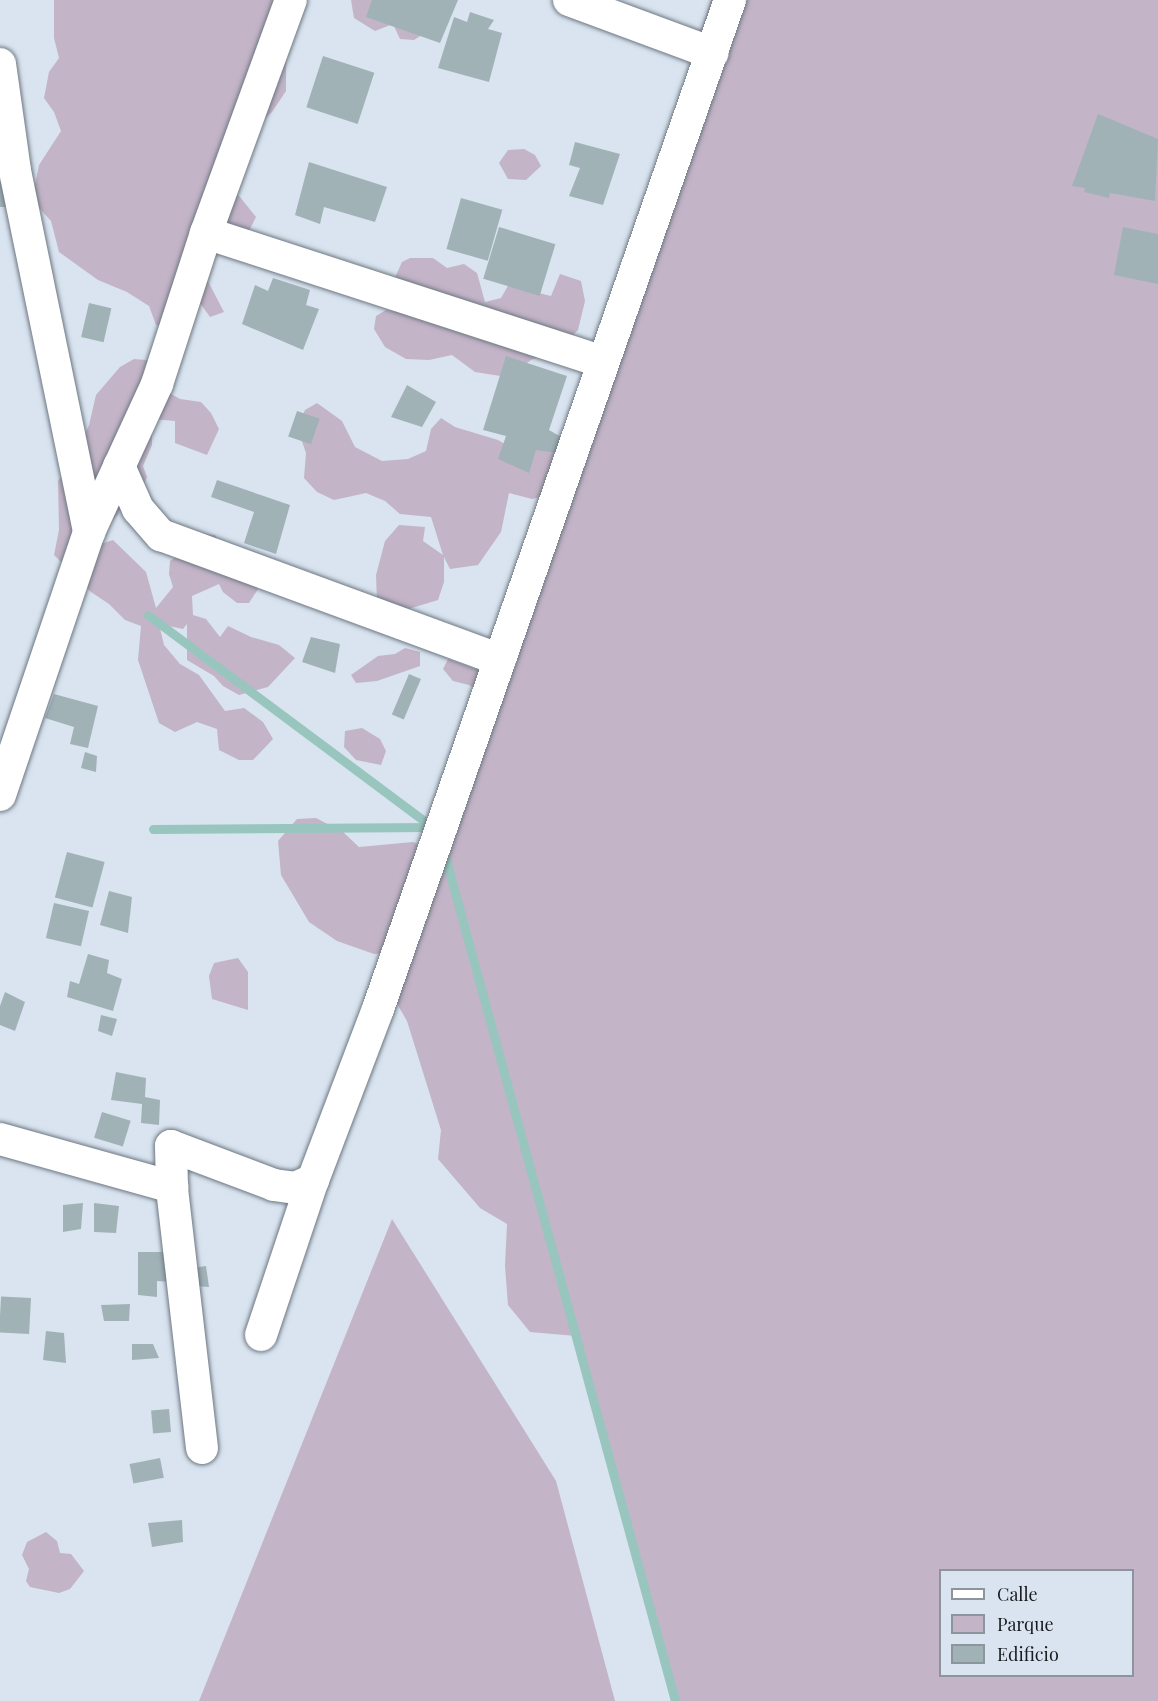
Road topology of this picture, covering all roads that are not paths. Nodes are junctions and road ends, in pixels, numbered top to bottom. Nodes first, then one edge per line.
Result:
1 (291, 0) edge
2 (569, 0) edge
3 (730, 0) edge
4 (712, 52) junction
5 (0, 64) edge
6 (206, 233) junction
7 (603, 362) junction
8 (119, 466) junction
9 (89, 532) junction
10 (500, 660) junction
11 (0, 795) edge
12 (0, 1139) edge
13 (313, 1180) junction
14 (172, 1187) junction
15 (261, 1335) dead end
16 (202, 1448) dead end

1 - 6 street
2 - 4 street
3 - 4 street
4 - 7 street
5 - 9 street
6 - 7 street
6 - 8 street
7 - 10 street
8 - 9 street
8 - 10 street
9 - 11 street
10 - 13 street
12 - 14 street
13 - 14 street
13 - 15 street
14 - 16 street

